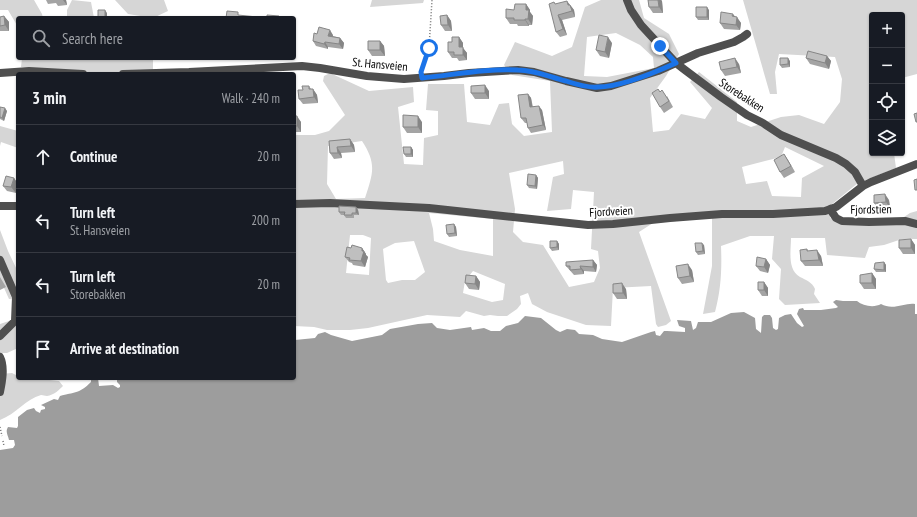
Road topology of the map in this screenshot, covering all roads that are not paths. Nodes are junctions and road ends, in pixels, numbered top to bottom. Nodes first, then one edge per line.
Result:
1 (627, 0) edge
2 (746, 34) dead end
3 (676, 63) junction
4 (47, 72) edge
5 (189, 72) edge
6 (0, 73) edge
7 (917, 164) edge
8 (863, 186) junction
9 (296, 204) edge
10 (0, 206) edge
11 (16, 206) edge
12 (830, 209) junction
13 (917, 224) edge
14 (0, 260) edge
15 (0, 336) edge
16 (0, 357) edge
17 (0, 392) edge

1 - 3 street, Storebakken
2 - 3 street, St. Hansveien
3 - 5 street, St. Hansveien
3 - 8 street, Storebakken
4 - 6 street
7 - 8 street, Fjordveien
8 - 12 street, Fjordveien
9 - 12 street, Fjordveien
10 - 11 street
12 - 13 street, Fjordstien
14 - 15 street
16 - 17 street

